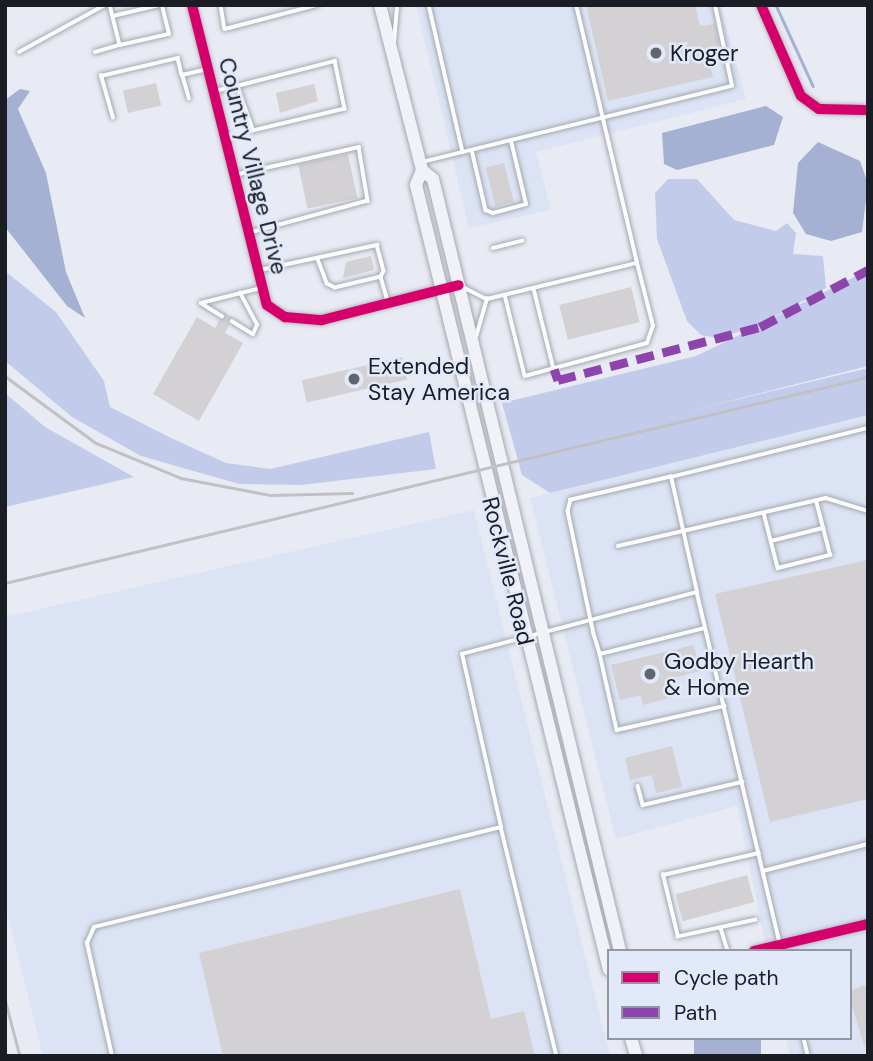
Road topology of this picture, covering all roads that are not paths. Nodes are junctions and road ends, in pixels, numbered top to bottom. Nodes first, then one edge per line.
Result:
1 (107, 5) edge
2 (161, 5) edge
3 (193, 5) edge
4 (221, 5) edge
5 (317, 5) edge
6 (380, 5) edge
7 (397, 5) edge
8 (429, 5) edge
9 (576, 5) edge
10 (715, 5) edge
11 (761, 5) edge
12 (113, 16) junction
13 (120, 46) junction
14 (94, 51) dead end
15 (19, 52) dead end
16 (394, 58) junction
17 (207, 69) junction
18 (183, 75) junction
19 (237, 86) junction
20 (212, 92) junction
21 (189, 99) dead end
22 (866, 113) edge
23 (113, 118) dead end
24 (604, 118) junction
25 (510, 141) junction
26 (471, 150) junction
27 (463, 152) junction
28 (421, 166) junction
29 (232, 175) junction
30 (246, 235) junction
31 (522, 241) dead end
32 (493, 248) dead end
33 (318, 260) junction
34 (637, 263) junction
35 (255, 271) junction
36 (382, 277) junction
37 (459, 285) junction
38 (261, 288) junction
39 (534, 289) junction
40 (440, 290) junction
41 (240, 293) junction
42 (505, 295) junction
43 (488, 299) junction
44 (389, 303) junction
45 (222, 316) dead end
46 (232, 321) dead end
47 (474, 349) junction
48 (554, 369) junction
49 (868, 428) edge
50 (671, 477) junction
51 (816, 500) junction
52 (868, 511) edge
53 (764, 513) junction
54 (823, 528) junction
55 (683, 531) junction
56 (771, 541) junction
57 (618, 546) dead end
58 (696, 592) junction
59 (595, 618) junction
60 (705, 628) junction
61 (542, 631) junction
62 (524, 637) junction
63 (600, 654) junction
64 (724, 706) junction
65 (742, 782) junction
66 (638, 786) dead end
67 (501, 827) junction
68 (868, 845) edge
69 (759, 853) junction
70 (763, 871) junction
71 (756, 920) dead end
72 (868, 924) edge
73 (722, 928) junction
74 (781, 948) edge
75 (620, 949) edge
76 (727, 949) edge
77 (607, 962) edge
78 (111, 1056) edge
79 (557, 1056) edge

1 - 12 lane
1 - 15 lane
2 - 12 lane
2 - 13 lane
3 - 17 street, Country Village Drive
4 - 5 lane
6 - 16 main road, Rockville Road
7 - 16 lane
8 - 27 lane
9 - 24 lane
10 - 24 lane
11 - 22 street
12 - 13 lane
13 - 14 lane
16 - 28 main road, Rockville Road
17 - 18 lane
17 - 20 street, Country Village Drive
18 - 21 lane
18 - 23 lane
19 - 19 lane
19 - 20 lane
20 - 29 street, Country Village Drive
24 - 25 lane
24 - 34 lane
25 - 26 lane
25 - 26 lane
26 - 27 lane
27 - 28 lane
28 - 37 main road, Rockville Road
28 - 40 main road, Rockville Road
29 - 30 street, Country Village Drive
29 - 30 lane
30 - 35 street, Country Village Drive
31 - 32 lane
33 - 35 lane
33 - 36 lane
33 - 36 lane
34 - 39 lane
34 - 48 lane
35 - 38 street, Country Village Drive
36 - 44 lane
37 - 40 street, Country Village Drive
37 - 43 lane
37 - 47 main road, Rockville Road
38 - 41 lane
38 - 44 street, Country Village Drive
39 - 42 lane
39 - 48 lane
40 - 44 street, Country Village Drive
40 - 62 main road, Rockville Road
41 - 45 lane
41 - 46 lane
42 - 43 lane
42 - 48 lane
43 - 47 lane
47 - 61 main road, Rockville Road
49 - 50 lane
50 - 55 lane
50 - 59 lane
51 - 52 lane
51 - 53 lane
51 - 54 lane
53 - 55 lane
53 - 56 lane
54 - 56 lane
54 - 56 lane
55 - 57 lane
55 - 58 lane
58 - 59 lane
58 - 60 lane
59 - 61 lane
59 - 63 lane
60 - 63 lane
60 - 64 lane
61 - 62 lane
61 - 75 main road, Rockville Road
62 - 67 lane
62 - 77 main road, Rockville Road
63 - 64 lane
64 - 65 lane
65 - 66 lane
65 - 69 lane
67 - 78 lane
67 - 79 lane
68 - 70 lane
69 - 70 lane
69 - 73 lane
70 - 74 lane
71 - 73 lane
72 - 74 street
73 - 76 lane

